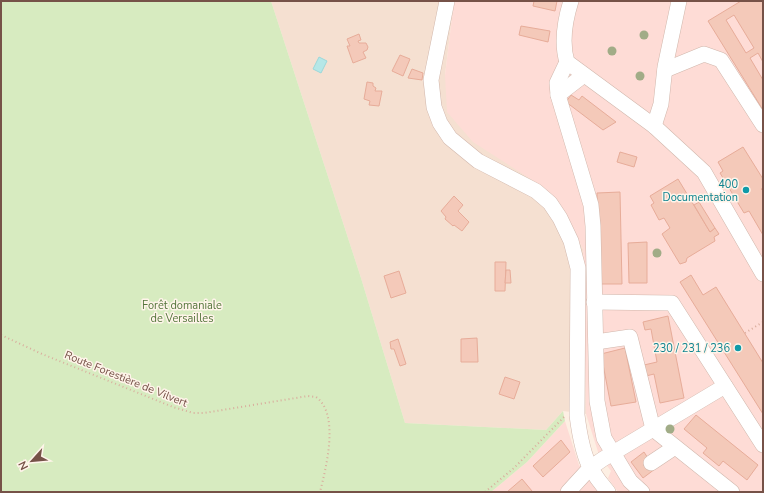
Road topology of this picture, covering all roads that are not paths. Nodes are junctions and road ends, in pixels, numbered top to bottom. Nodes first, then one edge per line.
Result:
1 (447, 1) edge
2 (570, 1) edge
3 (679, 1) edge
4 (567, 62) junction
5 (665, 70) junction
6 (584, 75) junction
7 (558, 95) junction
8 (763, 125) edge
9 (654, 126) junction
10 (763, 274) edge
11 (594, 302) junction
12 (596, 342) junction
13 (725, 386) junction
14 (653, 429) junction
15 (763, 445) edge
16 (675, 448) junction
17 (613, 454) junction
18 (651, 463) dead end
19 (590, 468) junction
20 (568, 492) edge
21 (608, 492) edge
22 (642, 492) edge
23 (732, 492) edge

1 - 19 street
2 - 4 street
3 - 5 street
4 - 6 street
4 - 7 street
5 - 8 street
5 - 9 street
6 - 7 street
6 - 9 street
7 - 11 street
9 - 10 street
11 - 12 street
11 - 13 street
12 - 14 street
12 - 17 street
13 - 14 street
13 - 15 street
14 - 16 street
14 - 17 street
16 - 18 street
16 - 23 street
17 - 19 street
17 - 22 street
19 - 20 street
19 - 21 street

